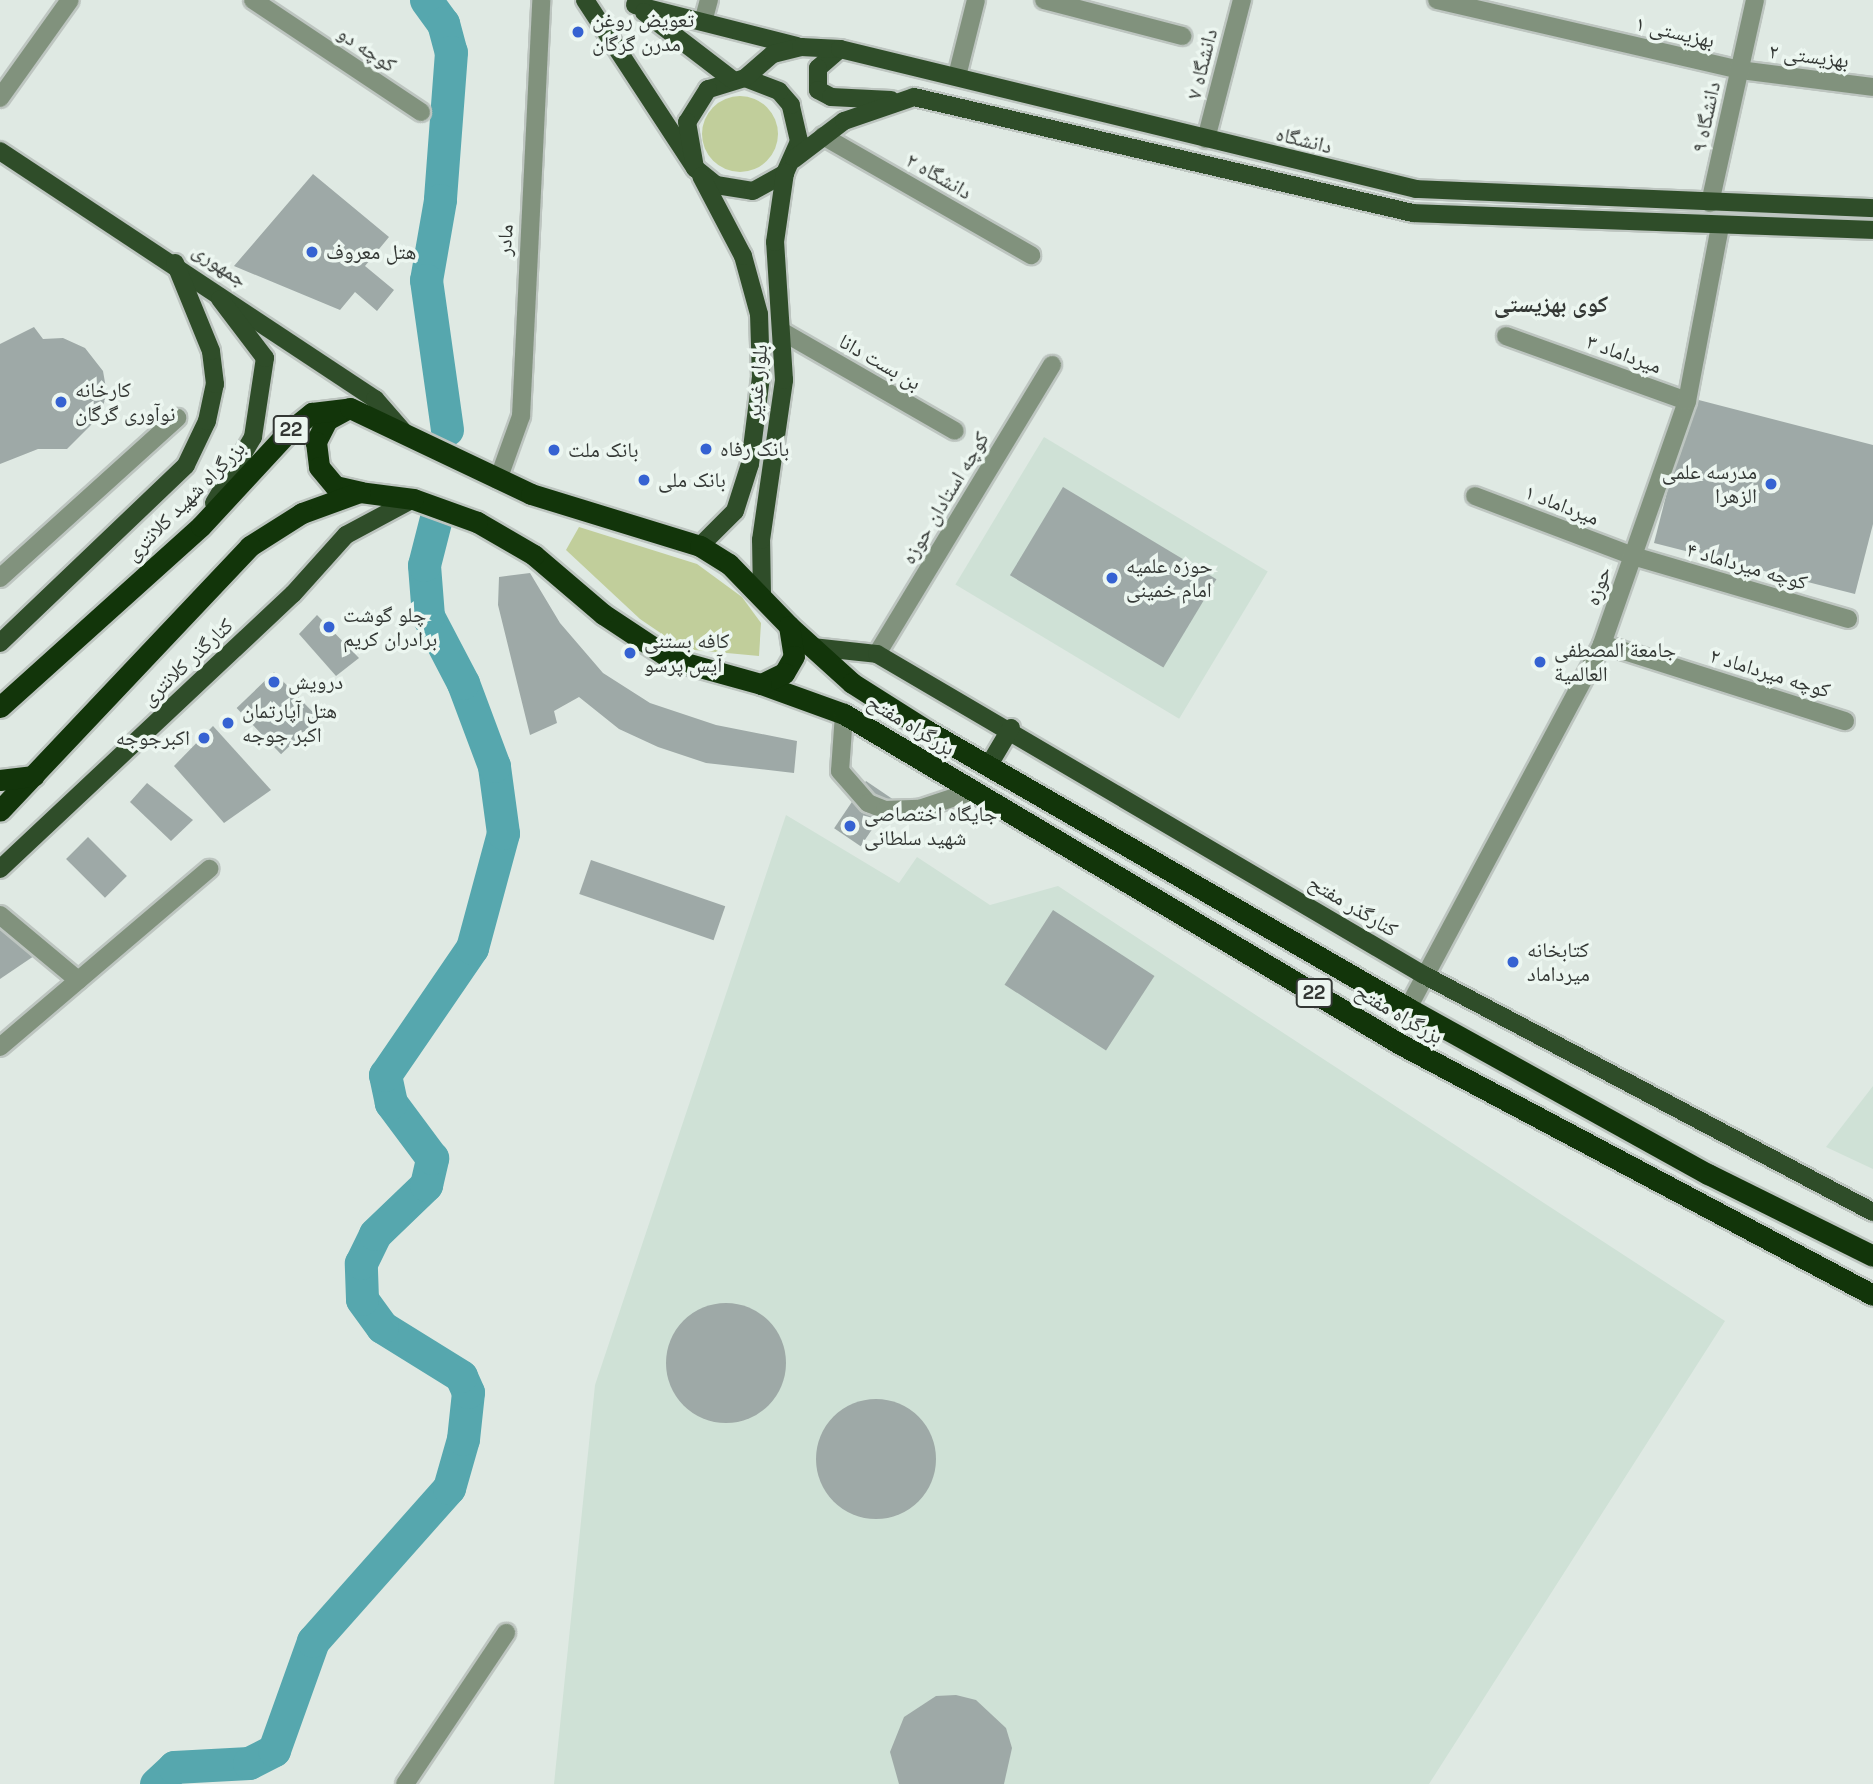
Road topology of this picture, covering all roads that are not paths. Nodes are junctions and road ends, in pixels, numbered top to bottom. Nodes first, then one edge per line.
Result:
1 (70, 0) edge
2 (253, 0) edge
3 (541, 0) edge
4 (586, 0) edge
5 (709, 0) edge
6 (976, 0) edge
7 (1044, 0) edge
8 (1242, 0) edge
9 (1437, 0) edge
10 (1755, 0) edge
11 (632, 3) edge
12 (703, 23) junction
13 (1182, 36) dead end
14 (801, 47) junction
15 (841, 49) junction
16 (1740, 70) junction
17 (957, 76) junction
18 (739, 79) junction
19 (1873, 87) edge
20 (0, 98) edge
21 (891, 100) junction
22 (421, 112) dead end
23 (823, 136) junction
24 (1206, 139) junction
25 (0, 151) edge
26 (790, 166) junction
27 (698, 172) junction
28 (1710, 203) junction
29 (1873, 208) edge
30 (1720, 227) junction
31 (1873, 230) edge
32 (1031, 255) dead end
33 (175, 263) junction
34 (209, 285) junction
35 (783, 332) junction
36 (1506, 336) dead end
37 (1052, 365) dead end
38 (1687, 401) junction
39 (350, 408) junction
40 (177, 418) dead end
41 (955, 430) dead end
42 (403, 431) junction
43 (498, 480) junction
44 (360, 492) junction
45 (1475, 496) dead end
46 (413, 499) junction
47 (201, 526) junction
48 (700, 546) junction
49 (1633, 556) junction
50 (0, 578) edge
51 (762, 594) junction
52 (1848, 619) dead end
53 (789, 626) junction
54 (0, 643) edge
55 (1602, 644) junction
56 (812, 647) junction
57 (877, 654) junction
58 (761, 684) junction
59 (0, 707) edge
60 (844, 714) junction
61 (1845, 720) dead end
62 (1011, 728) junction
63 (989, 765) junction
64 (40, 773) junction
65 (0, 780) edge
66 (973, 790) junction
67 (0, 810) edge
68 (0, 869) edge
69 (209, 869) dead end
70 (0, 915) edge
71 (1424, 975) junction
72 (78, 980) junction
73 (1408, 1007) junction
74 (0, 1047) edge
75 (1873, 1212) edge
76 (1873, 1256) edge
77 (1873, 1295) edge
78 (506, 1633) dead end
79 (405, 1784) edge

1 - 20 street
2 - 22 street, کوچه دو
3 - 43 street, مادر
4 - 27 main road, بلوار غدیر
5 - 12 street
6 - 17 street
7 - 13 street
8 - 24 street, ۷ دانشگاه
9 - 16 street, ۱ بهزیستی
10 - 16 street, ۹ دانشگاه
11 - 12 main road
11 - 18 main road
12 - 14 main road
14 - 15 main road, دانشگاه
14 - 18 main road, دانشگاه
15 - 17 main road, دانشگاه
15 - 21 main road
16 - 19 street, ۲ بهزیستی
16 - 28 street, ۹ دانشگاه
17 - 24 main road, دانشگاه
18 - 26 main road
18 - 27 main road
21 - 23 main road
21 - 30 main road
23 - 26 main road
23 - 32 street, دانشگاه ۲
24 - 28 main road, دانشگاه
25 - 33 main road, جمهوری
26 - 27 main road
26 - 35 main road, بلوار غدیر
27 - 48 main road, بلوار غدیر
28 - 29 main road, دانشگاه
30 - 31 main road
30 - 38 street, حوزه
33 - 34 main road, جمهوری
33 - 54 main road
34 - 42 main road, جمهوری
34 - 47 main road
35 - 41 street, بن بست دانا
35 - 51 main road, بلوار غدیر
36 - 38 street, ۳ میرداماد
37 - 57 street, کوچه استادان حوزه
38 - 49 street, حوزه
39 - 42 highway, 22
39 - 44 highway
39 - 47 highway, بزرگراه شهید کلانتری / 22
40 - 50 street
42 - 43 highway, 22
43 - 48 highway, 22
44 - 46 highway, 22
44 - 64 highway, 22
45 - 49 street, ۱ میرداماد
46 - 58 highway, 22
46 - 68 main road, کنارگذر کلانتری
47 - 59 highway, بزرگراه شهید کلانتری / 22
48 - 51 highway, 22
49 - 52 street, کوچه میرداماد ۴
49 - 55 street, حوزه
51 - 53 highway, 22
53 - 56 highway, بزرگراه مفتح / 22
53 - 58 highway
55 - 61 street, کوچه میرداماد ۲
55 - 71 street, حوزه
56 - 57 main road, کنارگذر مفتح
56 - 63 highway, بزرگراه مفتح / 22
57 - 62 main road, کنارگذر مفتح
58 - 60 highway, بزرگراه مفتح / 22
60 - 66 highway, بزرگراه مفتح / 22
60 - 66 street
62 - 63 main road
62 - 71 main road, کنارگذر مفتح
63 - 73 highway, بزرگراه مفتح / 22
64 - 65 highway
64 - 67 highway, 22
66 - 77 highway, بزرگراه مفتح / 22
69 - 72 street
70 - 72 street
71 - 73 street, حوزه
71 - 75 main road, کنارگذر مفتح
72 - 74 street
73 - 76 highway, بزرگراه مفتح / 22
78 - 79 street

